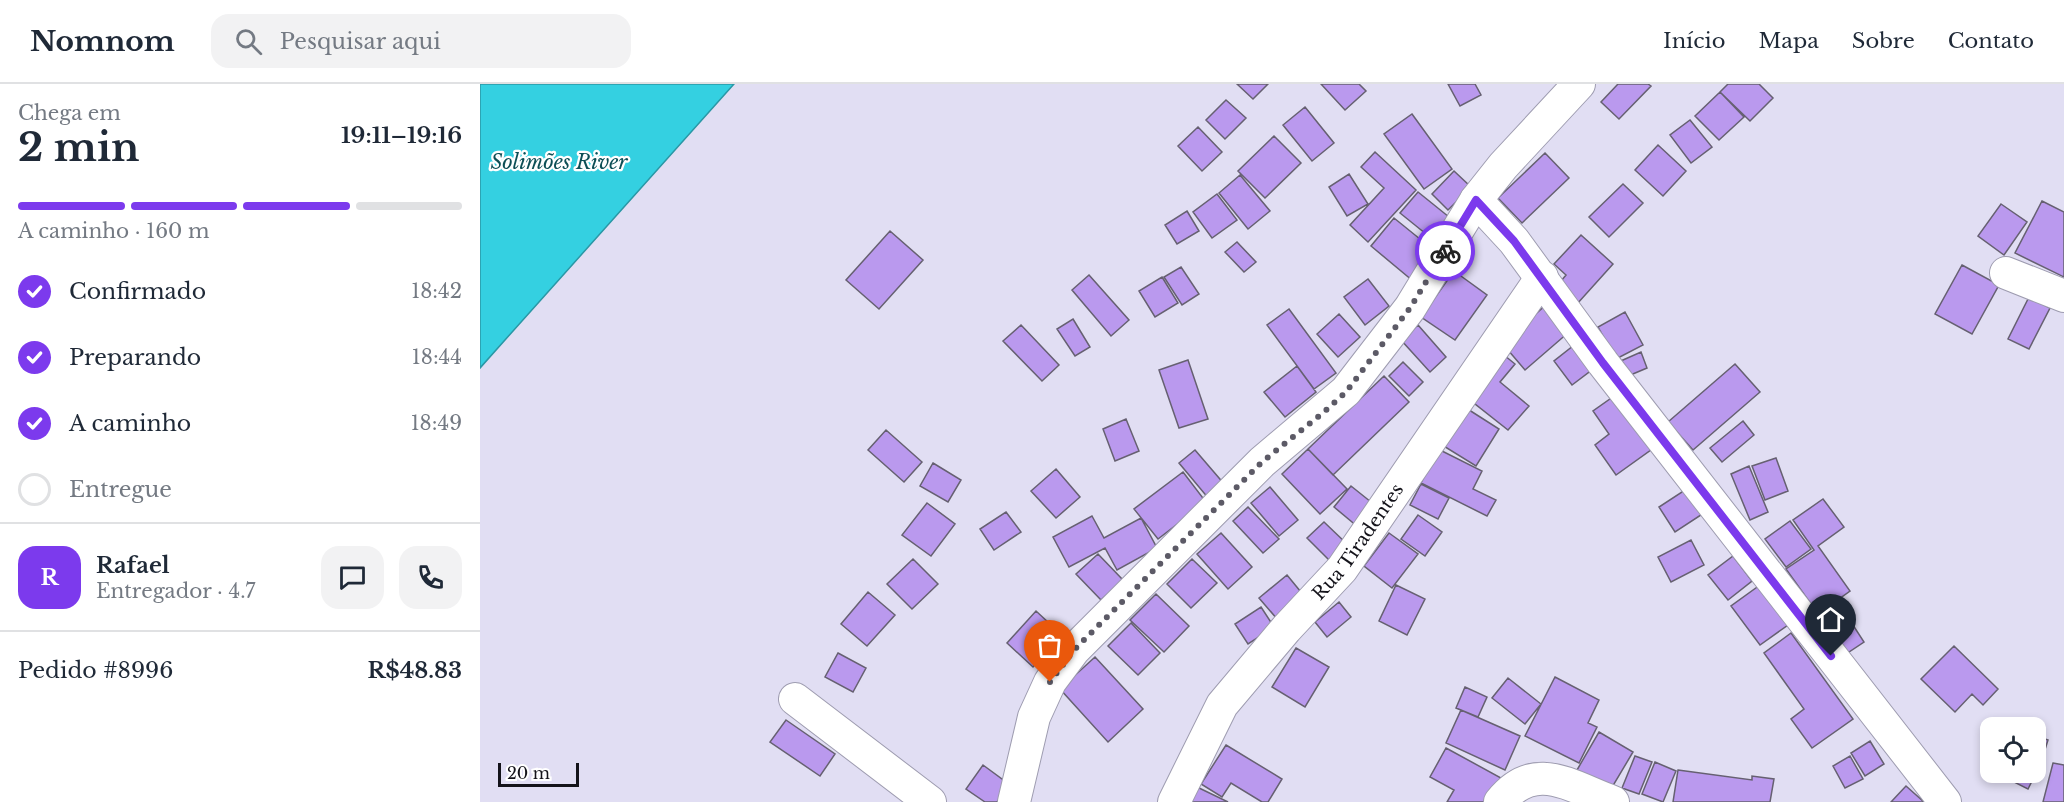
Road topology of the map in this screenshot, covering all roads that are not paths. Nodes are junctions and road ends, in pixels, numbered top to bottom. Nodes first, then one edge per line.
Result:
1 (1579, 84) edge
2 (1476, 200) junction
3 (2007, 273) dead end
4 (1542, 277) junction
5 (2064, 296) edge
6 (795, 699) dead end
7 (1602, 798) edge
8 (930, 802) edge
9 (1014, 802) edge
10 (1174, 802) edge
11 (1500, 802) edge
12 (1945, 802) edge

1 - 2 street
2 - 4 street
2 - 9 street
3 - 5 street
4 - 10 street, Rua Tiradentes
4 - 12 street
6 - 8 street
7 - 11 street

